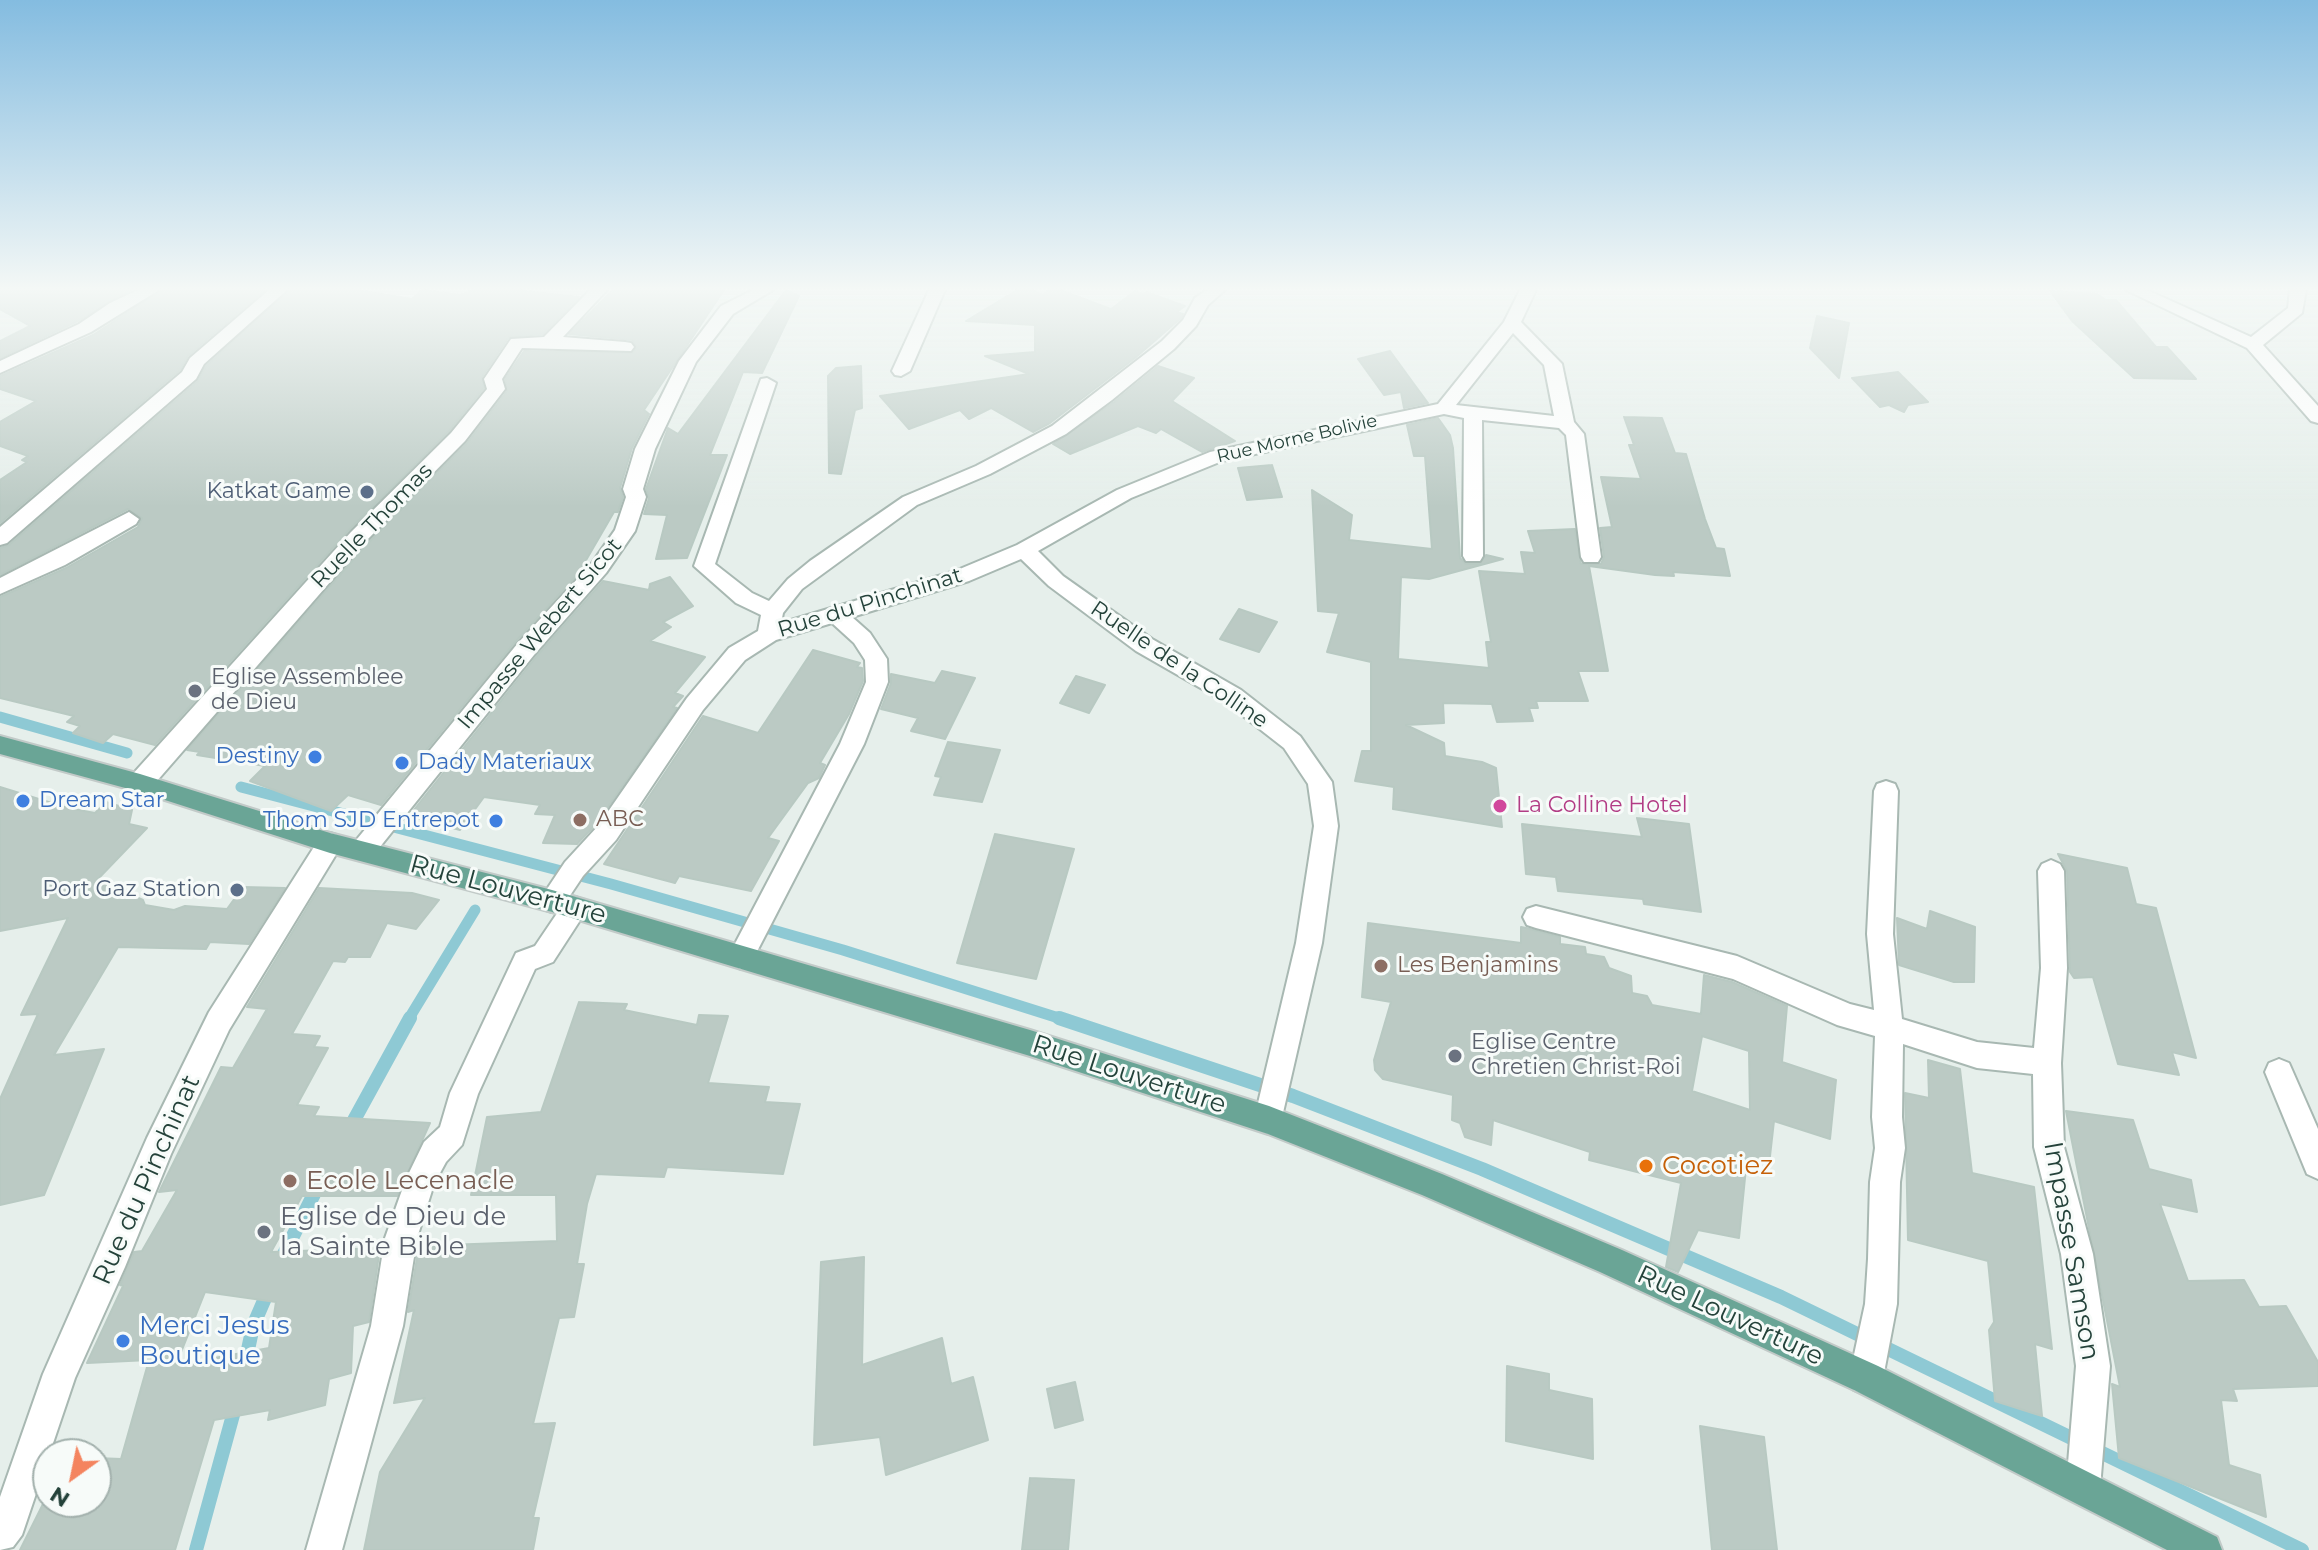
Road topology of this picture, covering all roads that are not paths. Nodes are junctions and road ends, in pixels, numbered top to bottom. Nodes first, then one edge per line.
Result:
1 (196, 362) edge
2 (504, 362) edge
3 (687, 362) edge
4 (905, 362) edge
5 (1147, 362) edge
6 (1481, 362) edge
7 (1551, 362) edge
8 (2269, 362) edge
9 (901, 371) dead end
10 (767, 383) dead end
11 (1444, 408) junction
12 (1473, 414) junction
13 (2318, 417) edge
14 (1565, 423) junction
15 (129, 519) dead end
16 (0, 538) edge
17 (1024, 550) junction
18 (1473, 556) dead end
19 (1591, 557) dead end
20 (0, 587) edge
21 (773, 611) junction
22 (836, 615) junction
23 (768, 635) junction
24 (0, 745) edge
25 (140, 783) junction
26 (1886, 791) dead end
27 (376, 834) junction
28 (330, 843) junction
29 (2051, 871) dead end
30 (567, 889) junction
31 (1536, 917) dead end
32 (752, 936) junction
33 (1889, 1027) junction
34 (2047, 1063) junction
35 (2279, 1072) dead end
36 (1273, 1099) junction
37 (2318, 1164) edge
38 (1869, 1355) junction
39 (2085, 1462) junction
40 (0, 1534) edge
41 (324, 1550) edge
42 (2204, 1550) edge

1 - 16 street
2 - 25 street, Ruelle Thomas
3 - 27 street, Impasse Webert Sicot
4 - 9 street
5 - 21 street
6 - 11 street
7 - 14 street
8 - 13 street
10 - 21 street
11 - 12 street
11 - 17 street, Rue Morne Bolivie
12 - 14 street
12 - 18 street
14 - 19 street
15 - 20 street
17 - 22 street, Rue du Pinchinat
17 - 36 street, Ruelle de la Colline
21 - 23 street
22 - 23 street, Rue du Pinchinat
22 - 32 street
23 - 30 street, Rue du Pinchinat
24 - 25 main road, Rue Louverture
25 - 28 main road, Rue Louverture
26 - 33 street
27 - 28 main road, Rue Louverture
27 - 30 main road, Rue Louverture
28 - 40 street, Rue du Pinchinat
29 - 34 street, Impasse Samson
30 - 32 main road, Rue Louverture
30 - 41 street, Rue du Pinchinat
31 - 33 street
32 - 36 main road, Rue Louverture
33 - 34 street
33 - 38 street
34 - 39 street, Impasse Samson
35 - 37 street
36 - 38 main road, Rue Louverture
38 - 39 main road, Rue Louverture
39 - 42 main road, Rue Louverture

